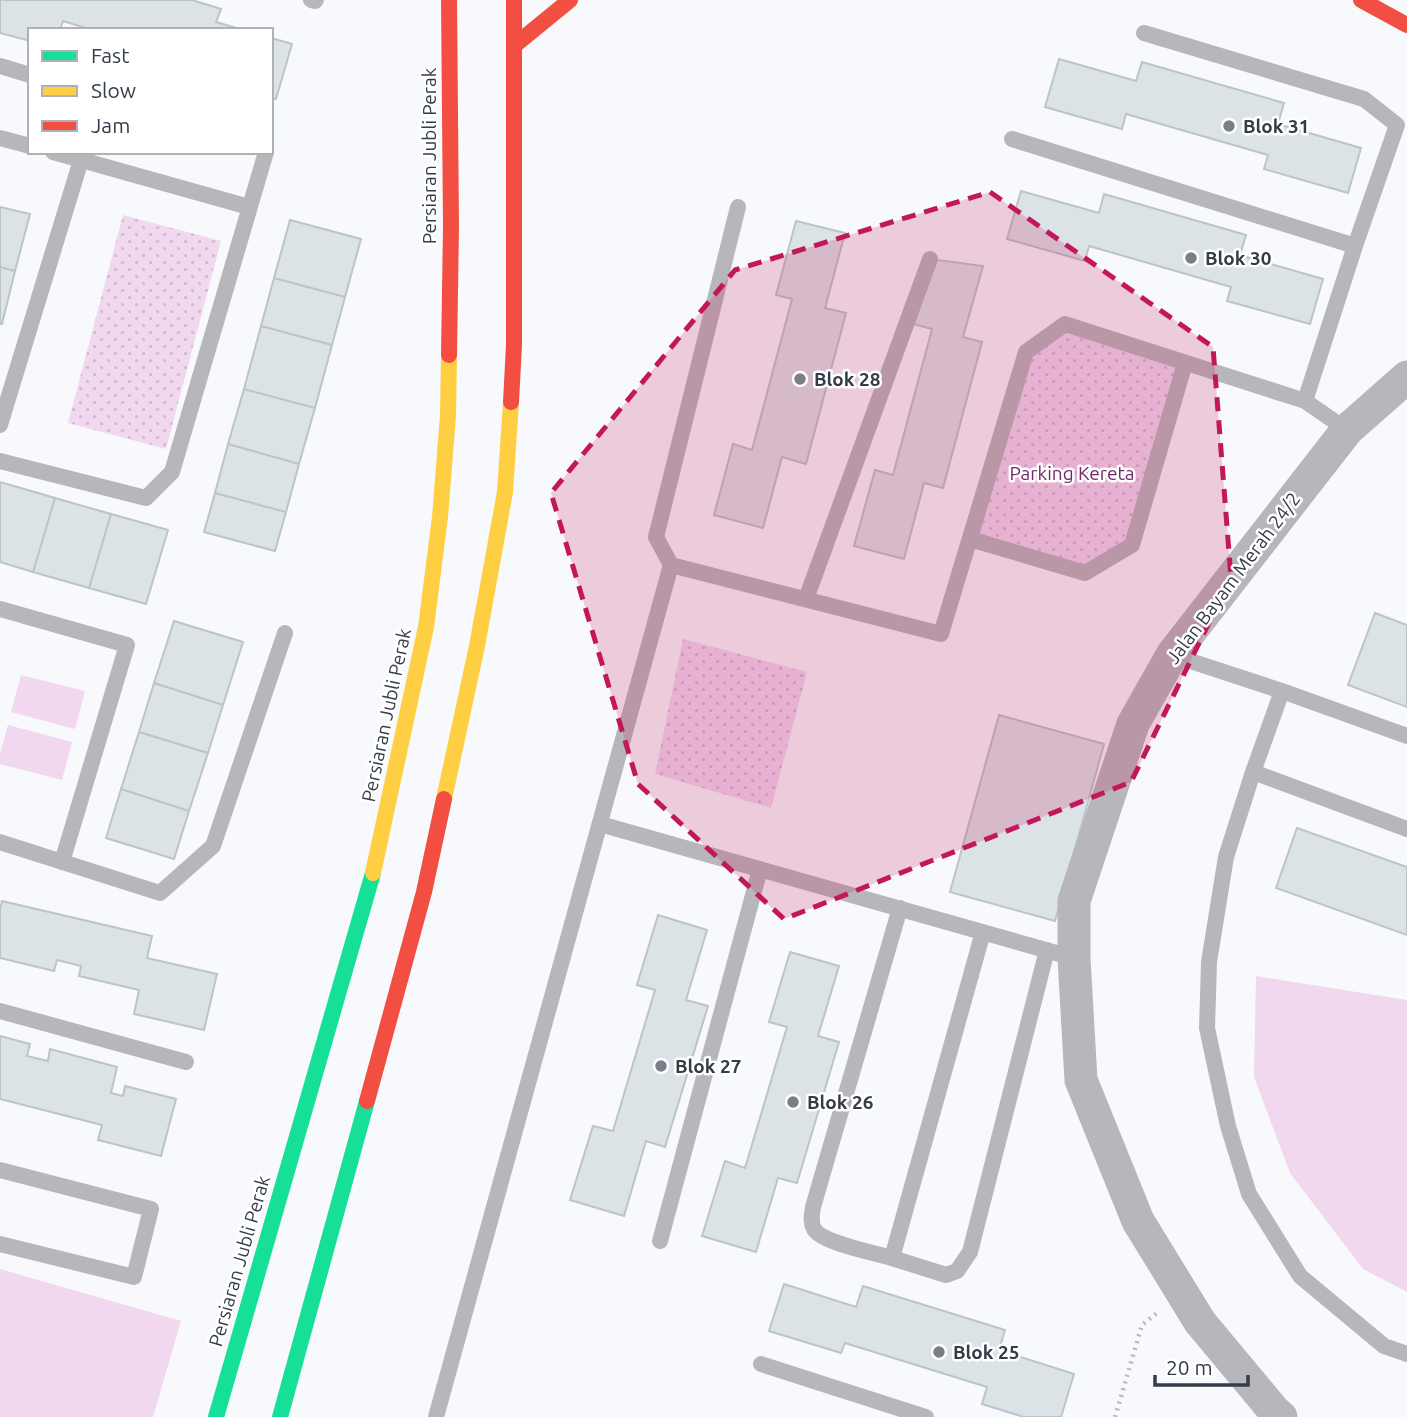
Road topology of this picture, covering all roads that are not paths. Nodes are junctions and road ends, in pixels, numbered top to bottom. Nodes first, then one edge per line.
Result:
1 (450, 0) edge
2 (514, 0) edge
3 (570, 0) edge
4 (1361, 0) edge
5 (1407, 24) edge
6 (1144, 33) dead end
7 (515, 45) junction
8 (0, 66) edge
9 (28, 74) edge
10 (0, 138) edge
11 (1012, 139) dead end
12 (28, 145) edge
13 (59, 154) edge
14 (265, 154) edge
15 (81, 160) junction
16 (249, 207) junction
17 (738, 207) dead end
18 (1356, 246) junction
19 (930, 259) dead end
20 (1185, 363) junction
21 (1407, 377) edge
22 (1305, 401) junction
23 (0, 425) edge
24 (1347, 430) junction
25 (0, 461) edge
26 (970, 539) junction
27 (671, 565) junction
28 (806, 599) junction
29 (0, 609) edge
30 (285, 633) dead end
31 (1172, 655) junction
32 (1282, 691) junction
33 (1407, 736) edge
34 (1253, 772) junction
35 (600, 824) junction
36 (1407, 829) edge
37 (0, 842) edge
38 (62, 862) junction
39 (760, 869) junction
40 (900, 908) junction
41 (983, 932) junction
42 (1060, 954) junction
43 (0, 1011) edge
44 (186, 1062) dead end
45 (0, 1170) edge
46 (660, 1241) dead end
47 (0, 1244) edge
48 (892, 1258) junction
49 (1407, 1354) edge
50 (761, 1364) dead end
51 (216, 1417) edge
52 (280, 1417) edge
53 (436, 1417) edge
54 (926, 1417) edge
55 (1281, 1417) edge

1 - 51 main road, Persiaran Jubli Perak
2 - 7 main road
3 - 7 main road
4 - 5 main road
6 - 18 lane
7 - 52 main road
8 - 9 lane
10 - 12 lane
11 - 18 lane
13 - 15 lane
14 - 16 lane
15 - 16 lane
15 - 23 lane
16 - 25 lane
17 - 27 lane
18 - 22 lane
19 - 28 lane
20 - 22 lane
20 - 26 lane
20 - 26 lane
21 - 24 street, Jalan Bayam Merah 24/2
22 - 24 lane
24 - 31 street, Jalan Bayam Merah 24/2
26 - 28 lane
27 - 28 lane
27 - 35 lane
29 - 38 lane
30 - 38 lane
31 - 32 lane
31 - 42 street, Jalan Bayam Merah 24/2
32 - 33 lane
32 - 34 lane
34 - 36 lane
34 - 49 lane
35 - 39 lane
35 - 53 lane
37 - 38 lane
39 - 40 lane
39 - 46 lane
40 - 41 lane
40 - 48 lane
41 - 42 lane
41 - 48 lane
42 - 48 lane
42 - 55 street, Jalan Bayam Merah 24/2
43 - 44 lane
45 - 47 lane
50 - 54 lane

